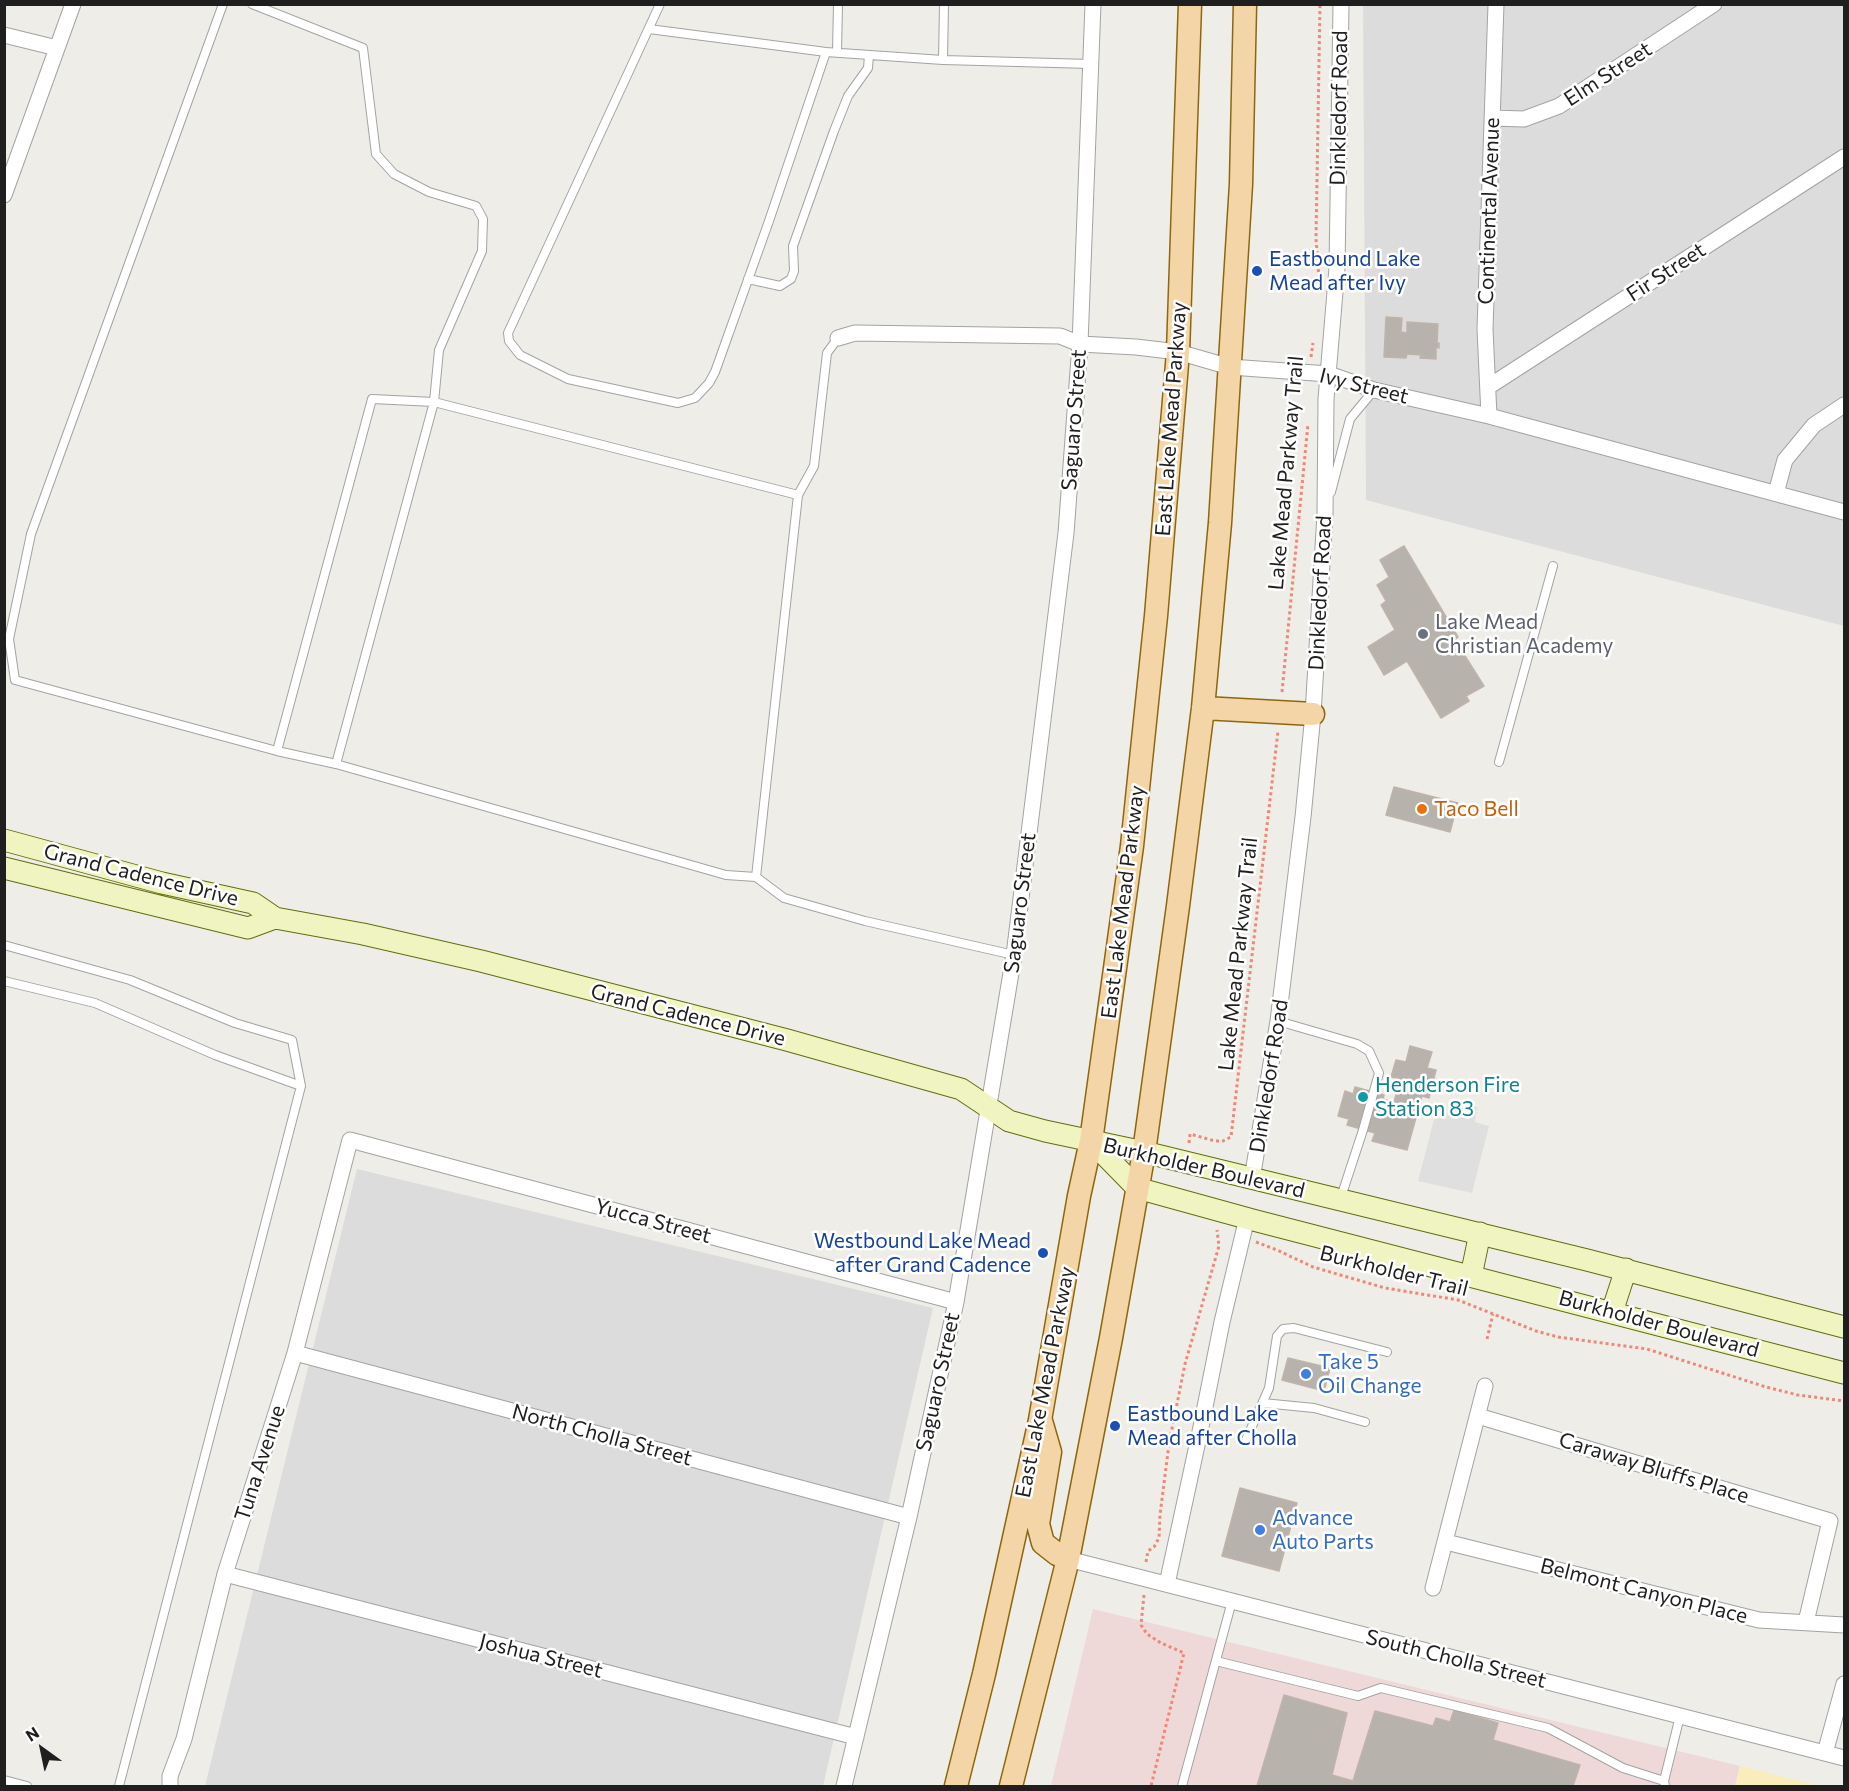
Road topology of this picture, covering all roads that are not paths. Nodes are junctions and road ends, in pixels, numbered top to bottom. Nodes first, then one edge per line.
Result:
1 (73, 4) edge
2 (223, 4) edge
3 (252, 4) edge
4 (660, 4) edge
5 (838, 4) edge
6 (944, 4) edge
7 (1093, 4) edge
8 (1190, 4) edge
9 (1341, 4) edge
10 (1496, 4) edge
11 (1714, 4) edge
12 (1245, 6) edge
13 (649, 29) junction
14 (4, 35) edge
15 (57, 48) junction
16 (826, 52) junction
17 (837, 52) junction
18 (869, 55) junction
19 (943, 60) junction
20 (1090, 64) junction
21 (1492, 118) junction
22 (1845, 157) edge
23 (4, 195) edge
24 (748, 279) junction
25 (838, 339) joint
26 (1080, 344) junction
27 (1178, 352) junction
28 (1230, 367) junction
29 (1329, 374) junction
30 (1488, 387) junction
31 (1374, 390) junction
32 (434, 402) junction
33 (1845, 405) edge
34 (1489, 416) junction
35 (1776, 493) junction
36 (798, 495) junction
37 (1845, 512) edge
38 (1325, 514) junction
39 (1553, 566) dead end
40 (1203, 708) junction
41 (1313, 714) junction
42 (277, 751) junction
43 (1500, 762) dead end
44 (336, 764) junction
45 (4, 840) edge
46 (4, 868) edge
47 (756, 877) junction
48 (274, 918) junction
49 (4, 945) edge
50 (1014, 955) junction
51 (4, 981) edge
52 (1278, 1021) junction
53 (301, 1086) junction
54 (989, 1108) junction
55 (350, 1140) joint
56 (1091, 1141) junction
57 (1143, 1152) junction
58 (1252, 1179) junction
59 (1137, 1188) junction
60 (1340, 1200) junction
61 (1244, 1228) junction
62 (1480, 1233) junction
63 (1626, 1269) junction
64 (1471, 1276) junction
65 (956, 1302) junction
66 (1612, 1312) junction
67 (1845, 1327) edge
68 (1387, 1352) dead end
69 (295, 1353) junction
70 (1845, 1373) edge
71 (1485, 1386) dead end
72 (1263, 1403) junction
73 (1478, 1416) junction
74 (1040, 1420) junction
75 (1365, 1422) dead end
76 (1245, 1442) dead end
77 (909, 1517) junction
78 (1446, 1542) junction
79 (1068, 1559) junction
80 (225, 1574) junction
81 (1167, 1584) junction
82 (1433, 1588) dead end
83 (1232, 1601) junction
84 (1806, 1622) junction
85 (1845, 1625) edge
86 (1216, 1661) junction
87 (1845, 1684) edge
88 (1680, 1716) junction
89 (856, 1737) junction
90 (1825, 1753) junction
91 (1845, 1758) edge
92 (4, 1780) edge
93 (1665, 1784) edge
94 (27, 1786) edge
95 (119, 1786) edge
96 (170, 1786) edge
97 (844, 1786) edge
98 (956, 1786) edge
99 (1011, 1786) edge
100 (1182, 1786) edge

1 - 15 street
2 - 42 lane
3 - 32 lane
4 - 13 lane
5 - 17 lane
6 - 19 lane
7 - 20 street, Saguaro Street
8 - 27 main road, East Lake Mead Parkway
9 - 29 street, Dinkledorf Road
10 - 21 street, Continental Avenue
11 - 21 street, Elm Street
12 - 28 main road
13 - 16 lane
13 - 24 lane
14 - 15 street
15 - 23 street
16 - 17 lane
16 - 24 lane
17 - 18 lane
18 - 19 lane
18 - 24 lane
19 - 20 lane
20 - 26 street, Saguaro Street
21 - 30 street, Continental Avenue
22 - 30 street, Fir Street
25 - 26 street, Ivy Street
25 - 36 lane
26 - 27 street, Ivy Street
26 - 50 street, Saguaro Street
27 - 28 street, Ivy Street
27 - 56 main road, East Lake Mead Parkway
28 - 29 street, Ivy Street
28 - 40 main road
29 - 31 street, Ivy Street
29 - 38 street, Dinkledorf Road
30 - 34 street, Continental Avenue
31 - 34 street, Ivy Street
31 - 38 lane
32 - 36 lane
32 - 42 lane
32 - 44 lane
33 - 35 street
34 - 35 street, Ivy Street
35 - 37 street, Ivy Street
36 - 47 lane
38 - 41 street, Dinkledorf Road
39 - 43 lane
40 - 41 main road
40 - 57 main road
41 - 52 street, Dinkledorf Road
42 - 44 lane
44 - 47 lane
45 - 48 main road, Grand Cadence Drive
46 - 48 main road, Grand Cadence Drive
47 - 50 lane
48 - 54 main road, Grand Cadence Drive
49 - 53 lane
50 - 54 street, Saguaro Street
51 - 53 lane
52 - 58 street, Dinkledorf Road
52 - 60 lane
53 - 95 lane
54 - 56 main road, Grand Cadence Drive
54 - 65 street, Saguaro Street
55 - 65 street, Yucca Street
55 - 69 street, Tuna Avenue
56 - 57 main road, Burkholder Boulevard
56 - 59 main road, Burkholder Boulevard
56 - 74 main road, East Lake Mead Parkway
57 - 58 main road, Burkholder Boulevard
57 - 59 main road
58 - 60 main road, Burkholder Boulevard
59 - 61 main road, Burkholder Boulevard
59 - 79 main road
60 - 62 main road, Burkholder Boulevard
61 - 64 main road, Burkholder Boulevard
61 - 81 street
62 - 63 main road, Burkholder Boulevard
62 - 64 main road
63 - 66 main road
63 - 67 main road, Burkholder Boulevard
64 - 66 main road, Burkholder Boulevard
65 - 77 street, Saguaro Street
66 - 70 main road, Burkholder Boulevard
68 - 72 lane
69 - 77 street, North Cholla Street
69 - 80 street, Tuna Avenue
71 - 73 street
72 - 75 lane
72 - 76 lane
73 - 78 street
73 - 84 street, Caraway Bluffs Place
74 - 79 main road
74 - 98 main road, East Lake Mead Parkway
77 - 89 street, Saguaro Street
78 - 82 street
78 - 84 street, Belmont Canyon Place
79 - 81 street, South Cholla Street
79 - 99 main road
80 - 89 street, Joshua Street
80 - 96 street, Tuna Avenue
81 - 83 street, South Cholla Street
83 - 86 lane
83 - 88 street, South Cholla Street
84 - 85 street, Belmont Canyon Place
86 - 93 lane
86 - 100 lane
87 - 90 street
88 - 90 street, South Cholla Street
88 - 93 lane
89 - 97 street, Saguaro Street
90 - 91 street, South Cholla Street
92 - 94 lane

